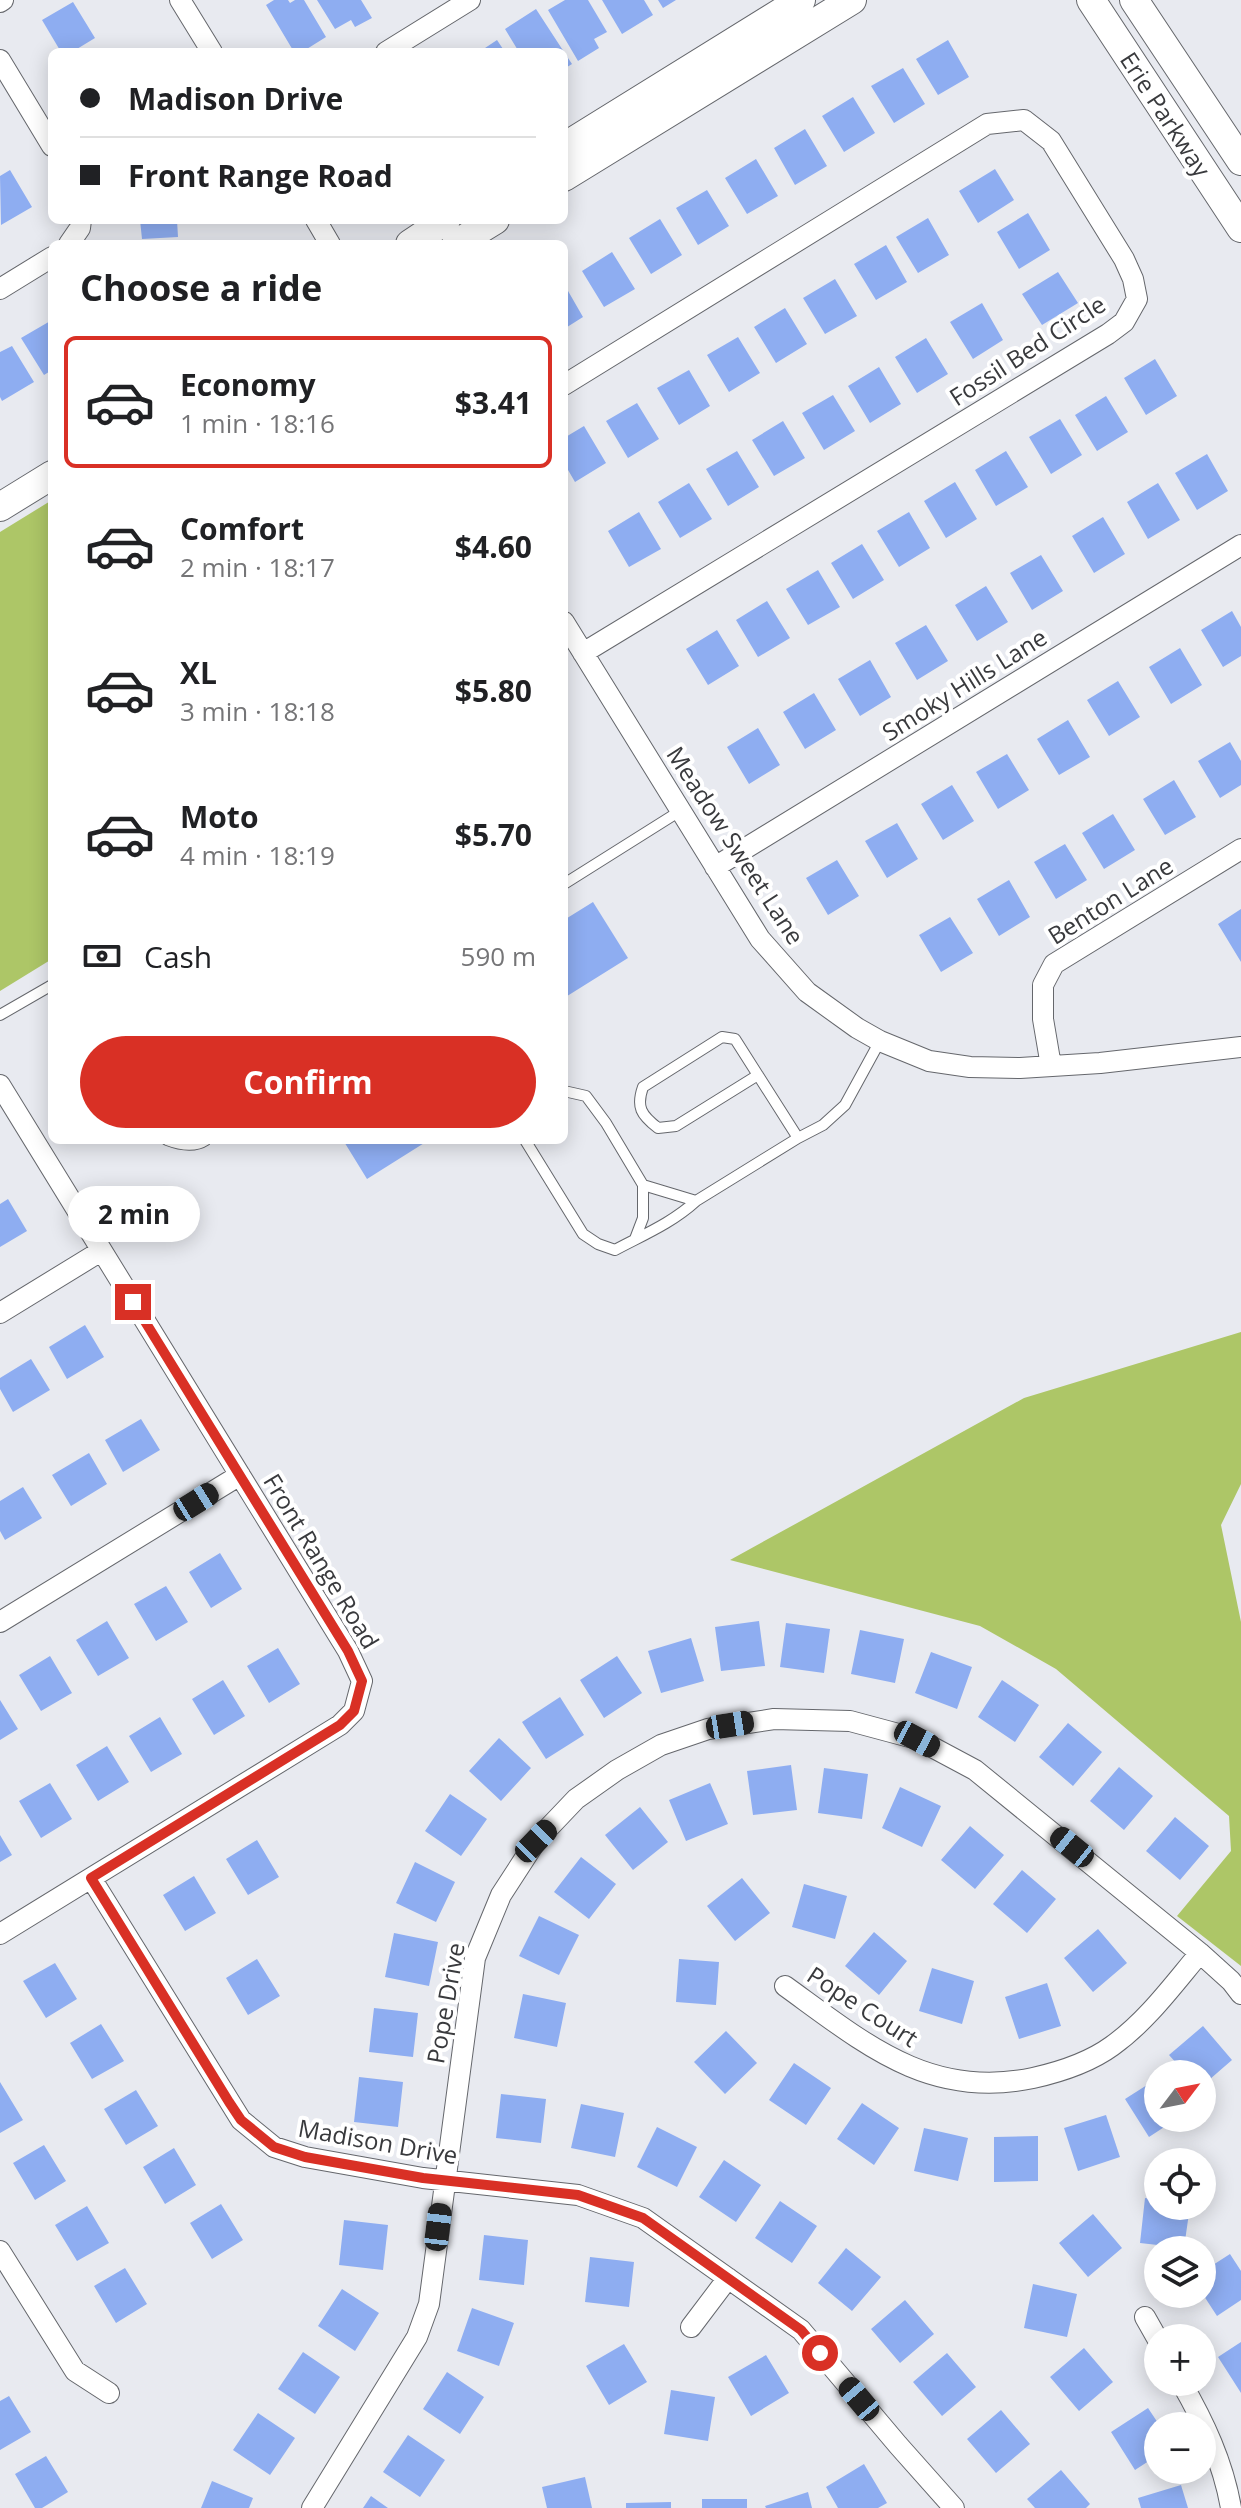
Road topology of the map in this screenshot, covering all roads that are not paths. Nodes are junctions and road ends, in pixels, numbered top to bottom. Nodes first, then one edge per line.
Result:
1 (180, 0) edge
2 (470, 0) edge
3 (801, 0) edge
4 (852, 0) edge
5 (1091, 0) edge
6 (1134, 0) edge
7 (210, 48) edge
8 (392, 48) edge
9 (0, 60) edge
10 (48, 139) edge
11 (568, 145) edge
12 (1241, 161) edge
13 (568, 175) edge
14 (440, 224) edge
15 (488, 224) edge
16 (1241, 228) edge
17 (416, 240) edge
18 (462, 240) edge
19 (48, 259) edge
20 (0, 289) edge
21 (568, 383) edge
22 (48, 477) edge
23 (0, 507) edge
24 (1241, 545) edge
25 (568, 629) edge
26 (583, 653) junction
27 (680, 811) junction
28 (1241, 849) edge
29 (715, 867) junction
30 (568, 881) edge
31 (48, 987) edge
32 (0, 1015) edge
33 (880, 1041) junction
34 (1241, 1047) edge
35 (1051, 1066) junction
36 (758, 1075) junction
37 (0, 1085) edge
38 (568, 1092) edge
39 (798, 1138) junction
40 (177, 1144) edge
41 (201, 1144) edge
42 (527, 1144) edge
43 (643, 1185) junction
44 (696, 1201) junction
45 (635, 1239) junction
46 (101, 1251) junction
47 (0, 1313) edge
48 (240, 1475) junction
49 (0, 1622) edge
50 (91, 1878) junction
51 (0, 1934) edge
52 (1200, 1953) junction
53 (785, 1986) dead end
54 (1241, 1994) edge
55 (443, 2180) junction
56 (0, 2251) edge
57 (728, 2278) junction
58 (1145, 2317) dead end
59 (1149, 2324) edge
60 (691, 2327) dead end
61 (109, 2393) dead end
62 (1189, 2396) edge
63 (948, 2506) edge
64 (312, 2508) edge
65 (1231, 2508) edge

1 - 7 street
2 - 8 street
3 - 11 street
4 - 13 street
5 - 16 street, Erie Parkway
6 - 12 street, Erie Parkway
9 - 10 street
14 - 17 street
15 - 18 street
19 - 20 street
21 - 26 street, Fossil Bed Circle
22 - 23 street
24 - 29 street, Smoky Hills Lane
25 - 26 street, Meadow Sweet Lane
26 - 27 street, Meadow Sweet Lane
27 - 29 street, Meadow Sweet Lane
27 - 30 lane
28 - 35 street, Benton Lane
29 - 33 street, Meadow Sweet Lane
31 - 32 lane
33 - 35 street, Meadow Sweet Lane
33 - 39 lane
34 - 35 street, Meadow Sweet Lane
36 - 36 lane
36 - 39 lane
37 - 46 street, Front Range Road
38 - 43 lane
39 - 44 lane
40 - 41 lane
42 - 45 lane
43 - 44 lane
43 - 45 lane
44 - 45 lane
46 - 47 street
46 - 48 street, Front Range Road
48 - 49 street
48 - 50 street, Front Range Road
50 - 51 street, Front Range Road
50 - 55 street, Madison Drive
52 - 53 street, Pope Court
52 - 54 street, Pope Drive
52 - 55 street, Pope Drive
55 - 57 street, Madison Drive
55 - 64 street, Pope Drive
56 - 61 street
57 - 60 street
57 - 63 street, Madison Drive
58 - 59 street
62 - 65 street

